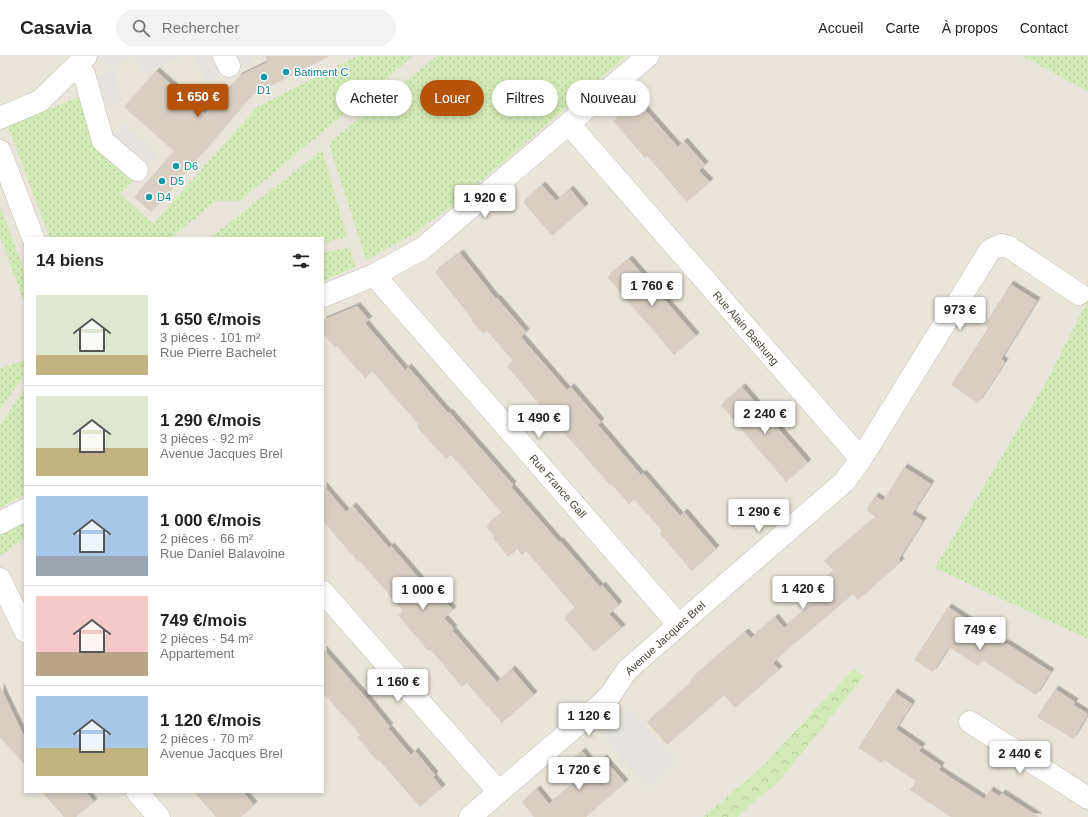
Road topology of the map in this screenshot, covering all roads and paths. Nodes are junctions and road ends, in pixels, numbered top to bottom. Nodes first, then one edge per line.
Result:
1 (648, 56) edge
2 (81, 61) edge
3 (0, 118) edge
4 (569, 124) junction
5 (0, 151) edge
6 (137, 170) dead end
7 (33, 237) edge
8 (374, 275) junction
9 (1079, 294) dead end
10 (324, 296) edge
11 (861, 459) junction
12 (24, 511) edge
13 (0, 523) edge
14 (0, 579) edge
15 (324, 593) edge
16 (679, 625) junction
17 (24, 629) edge
18 (970, 722) dead end
19 (498, 792) junction
20 (138, 793) edge
21 (1088, 798) edge
22 (159, 817) edge
23 (470, 817) edge

1 - 4 street
2 - 3 street
2 - 6 street
4 - 8 street
4 - 11 street, Rue Alain Bashung
5 - 7 street
8 - 10 street
8 - 16 street, Rue France Gall
9 - 11 street, Avenue Jacques Brel
11 - 16 street, Avenue Jacques Brel
12 - 13 street
14 - 17 street
15 - 19 street
16 - 19 street, Avenue Jacques Brel
18 - 21 street
19 - 23 street, Avenue Jacques Brel
20 - 22 street

